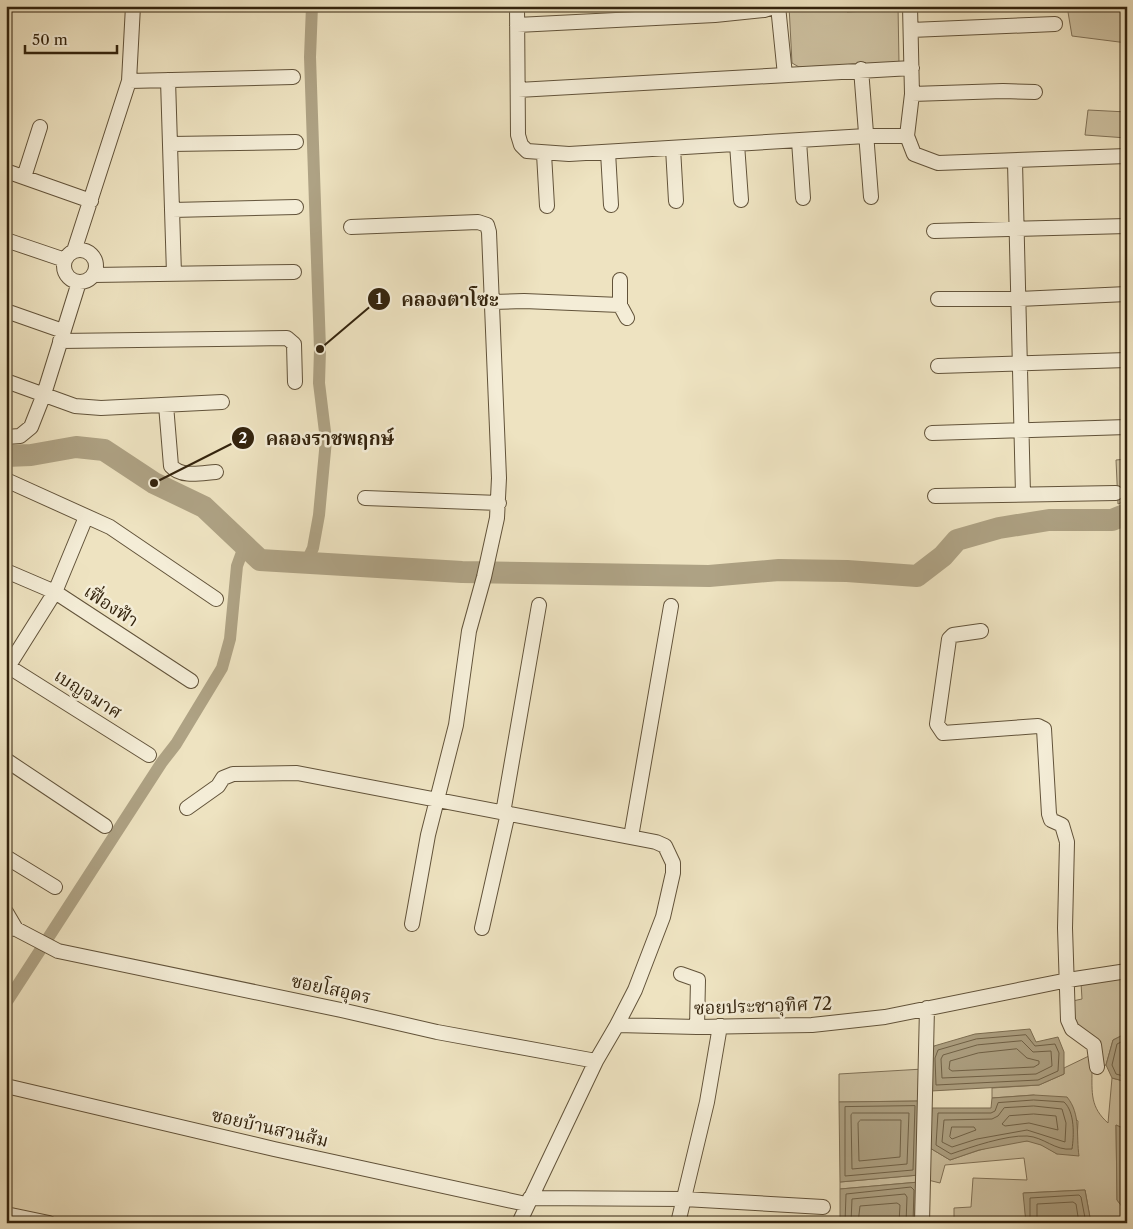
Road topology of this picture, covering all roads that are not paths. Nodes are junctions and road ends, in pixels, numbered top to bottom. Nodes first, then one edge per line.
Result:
1 (133, 6) edge
2 (517, 6) edge
3 (778, 6) edge
4 (910, 6) edge
5 (1055, 24) dead end
6 (517, 25) junction
7 (911, 30) junction
8 (912, 68) junction
9 (861, 69) junction
10 (784, 75) junction
11 (293, 77) dead end
12 (168, 80) junction
13 (129, 81) junction
14 (518, 90) junction
15 (1035, 92) dead end
16 (912, 94) junction
17 (40, 127) dead end
18 (866, 136) junction
19 (906, 136) junction
20 (799, 141) junction
21 (296, 142) dead end
22 (170, 144) junction
23 (737, 144) junction
24 (673, 148) junction
25 (608, 152) junction
26 (544, 154) junction
27 (1127, 156) edge
28 (1015, 162) junction
29 (6, 171) edge
30 (24, 177) junction
31 (871, 197) dead end
32 (803, 198) dead end
33 (676, 200) dead end
34 (741, 200) dead end
35 (91, 201) junction
36 (610, 205) dead end
37 (547, 206) dead end
38 (296, 207) dead end
39 (172, 210) junction
40 (1127, 226) edge
41 (351, 227) dead end
42 (1017, 230) junction
43 (934, 231) dead end
44 (6, 240) edge
45 (70, 256) junction
46 (294, 272) dead end
47 (174, 274) junction
48 (94, 275) junction
49 (620, 280) dead end
50 (80, 282) junction
51 (1127, 294) edge
52 (1019, 299) junction
53 (938, 300) dead end
54 (492, 302) junction
55 (620, 306) junction
56 (6, 311) edge
57 (627, 318) dead end
58 (61, 336) junction
59 (1127, 360) edge
60 (1020, 363) junction
61 (938, 366) dead end
62 (6, 381) edge
63 (296, 382) dead end
64 (44, 394) junction
65 (222, 402) dead end
66 (166, 405) junction
67 (1127, 427) edge
68 (1022, 430) junction
69 (932, 432) dead end
70 (6, 438) edge
71 (216, 472) dead end
72 (6, 480) edge
73 (1116, 493) dead end
74 (1023, 494) junction
75 (935, 496) dead end
76 (365, 498) dead end
77 (499, 503) junction
78 (86, 517) junction
79 (6, 571) edge
80 (55, 592) junction
81 (216, 599) dead end
82 (539, 605) dead end
83 (671, 606) dead end
84 (980, 631) dead end
85 (7, 667) edge
86 (191, 681) dead end
87 (149, 755) dead end
88 (6, 760) edge
89 (438, 800) junction
90 (187, 808) dead end
91 (505, 813) junction
92 (105, 826) dead end
93 (631, 838) junction
94 (6, 857) edge
95 (55, 887) dead end
96 (6, 912) edge
97 (412, 924) dead end
98 (11, 928) edge
99 (482, 928) dead end
100 (1127, 971) edge
101 (681, 974) dead end
102 (1068, 980) junction
103 (927, 1008) junction
104 (617, 1025) junction
105 (720, 1026) junction
106 (697, 1027) junction
107 (596, 1061) junction
108 (1097, 1068) dead end
109 (6, 1086) edge
110 (684, 1199) junction
111 (528, 1201) junction
112 (824, 1207) dead end
113 (6, 1214) edge
114 (48, 1223) edge
115 (519, 1223) edge
116 (678, 1223) edge
117 (922, 1223) edge

1 - 13 street
2 - 6 street
3 - 6 street
3 - 10 street
4 - 7 street
5 - 7 street
6 - 14 street
7 - 8 street
8 - 9 street
8 - 16 street
9 - 10 street
9 - 18 street
10 - 14 street
11 - 12 street
12 - 13 street
12 - 22 street
13 - 35 street
14 - 26 street
15 - 16 street
16 - 19 street
17 - 30 street
18 - 19 street
18 - 20 street
18 - 31 street
19 - 28 street
20 - 23 street
20 - 32 street
21 - 22 street
22 - 39 street
23 - 24 street
23 - 34 street
24 - 25 street
24 - 33 street
25 - 26 street
25 - 36 street
26 - 37 street
27 - 28 street
28 - 42 street
29 - 30 street
30 - 35 street
35 - 45 street
38 - 39 street
39 - 47 street
40 - 42 street
41 - 54 street
42 - 43 street
42 - 52 street
44 - 45 street
45 - 48 street
45 - 50 street
46 - 47 street
47 - 48 street
48 - 50 street
49 - 55 street
50 - 58 street
51 - 52 street
52 - 53 street
52 - 60 street
54 - 55 street
54 - 77 street
55 - 57 street
56 - 58 street
58 - 63 street
58 - 64 street
59 - 60 street
60 - 61 street
60 - 68 street
62 - 64 street
64 - 66 street
64 - 70 street
65 - 66 street
66 - 71 street
67 - 68 street
68 - 69 street
68 - 74 street
72 - 78 street
73 - 74 street
74 - 75 street
76 - 77 street
77 - 89 street
78 - 80 street
78 - 81 street
79 - 80 street, เฟื่องฟ้า
80 - 85 street
80 - 86 street, เฟื่องฟ้า
82 - 91 street
83 - 93 street
84 - 102 street
85 - 87 street, เบญจมาศ
88 - 92 street
89 - 90 street
89 - 91 street
89 - 97 street
91 - 93 street
91 - 99 street
93 - 104 street
94 - 95 street
96 - 98 street
98 - 107 street, ซอยโสอุดร
100 - 102 street, ซอยประชาอุทิศ 72
101 - 106 street
102 - 103 street, ซอยประชาอุทิศ 72
102 - 108 street
103 - 105 street, ซอยประชาอุทิศ 72
103 - 117 street
104 - 106 street, ซอยประชาอุทิศ 72
104 - 107 street
105 - 106 street, ซอยประชาอุทิศ 72
105 - 110 street
107 - 111 street
109 - 111 street, ซอยบ้านสวนส้ม
110 - 111 street, ซอยบ้านสวนส้ม
110 - 112 street, ซอยบ้านสวนส้ม
110 - 116 street
111 - 115 street
113 - 114 street

